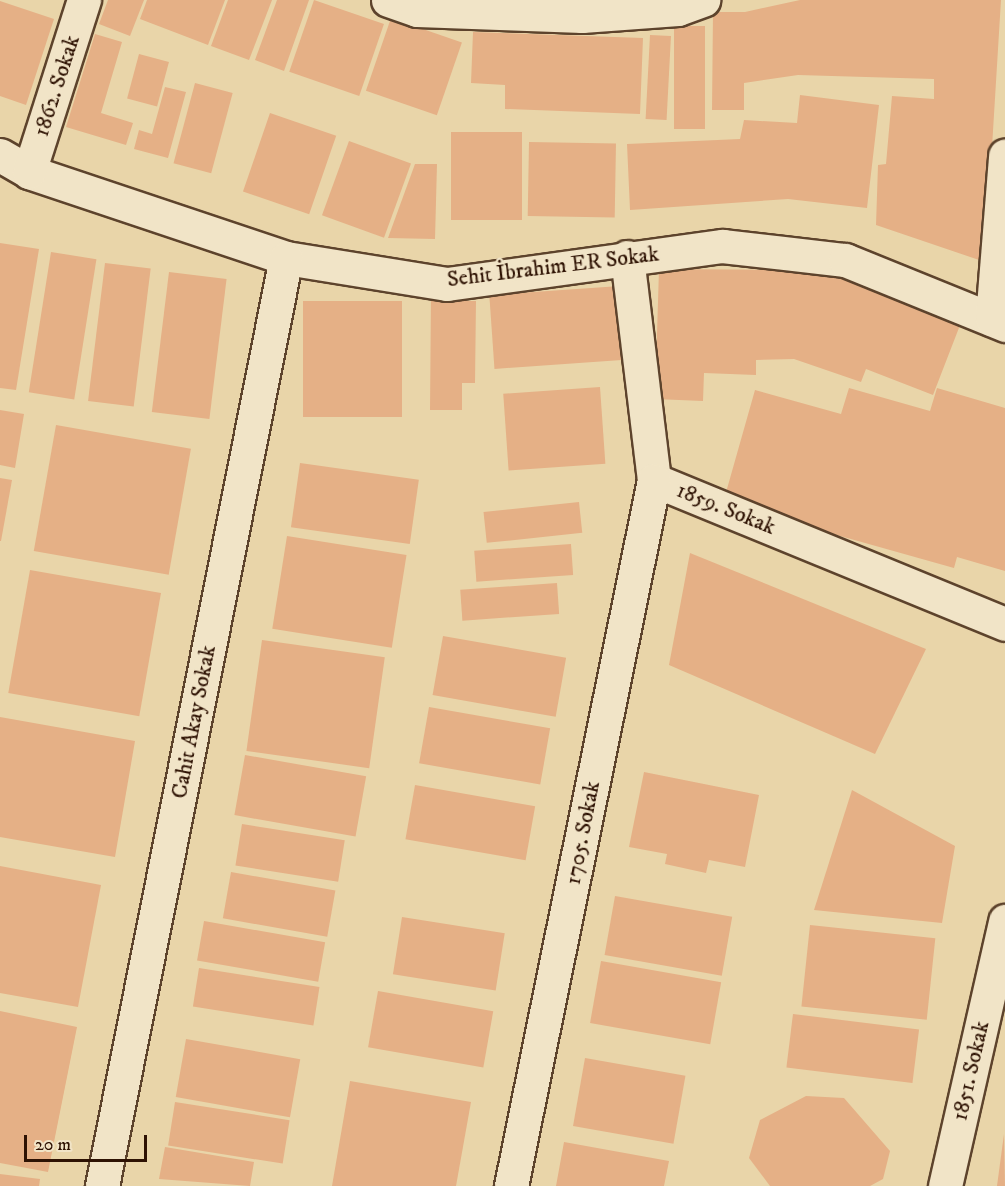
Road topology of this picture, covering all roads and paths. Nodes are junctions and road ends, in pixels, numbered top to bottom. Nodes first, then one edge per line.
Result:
1 (84, 0) edge
2 (388, 0) edge
3 (703, 0) edge
4 (0, 155) edge
5 (1005, 156) edge
6 (29, 172) junction
7 (627, 257) junction
8 (286, 258) junction
9 (998, 322) edge
10 (654, 480) junction
11 (1005, 624) edge
12 (1005, 921) edge
13 (102, 1186) edge
14 (511, 1186) edge
15 (945, 1186) edge

1 - 6 street, 1862. Sokak
2 - 3 street
4 - 6 street, Sehit İbrahim ER Sokak
5 - 9 street
6 - 8 street, Sehit İbrahim ER Sokak
7 - 8 street, Sehit İbrahim ER Sokak
7 - 9 street, Sehit İbrahim ER Sokak
7 - 10 street, 1859. Sokak
8 - 13 street, Cahit Akay Sokak
10 - 11 street, 1859. Sokak
10 - 14 street, 1705. Sokak
12 - 15 street, 1851. Sokak

